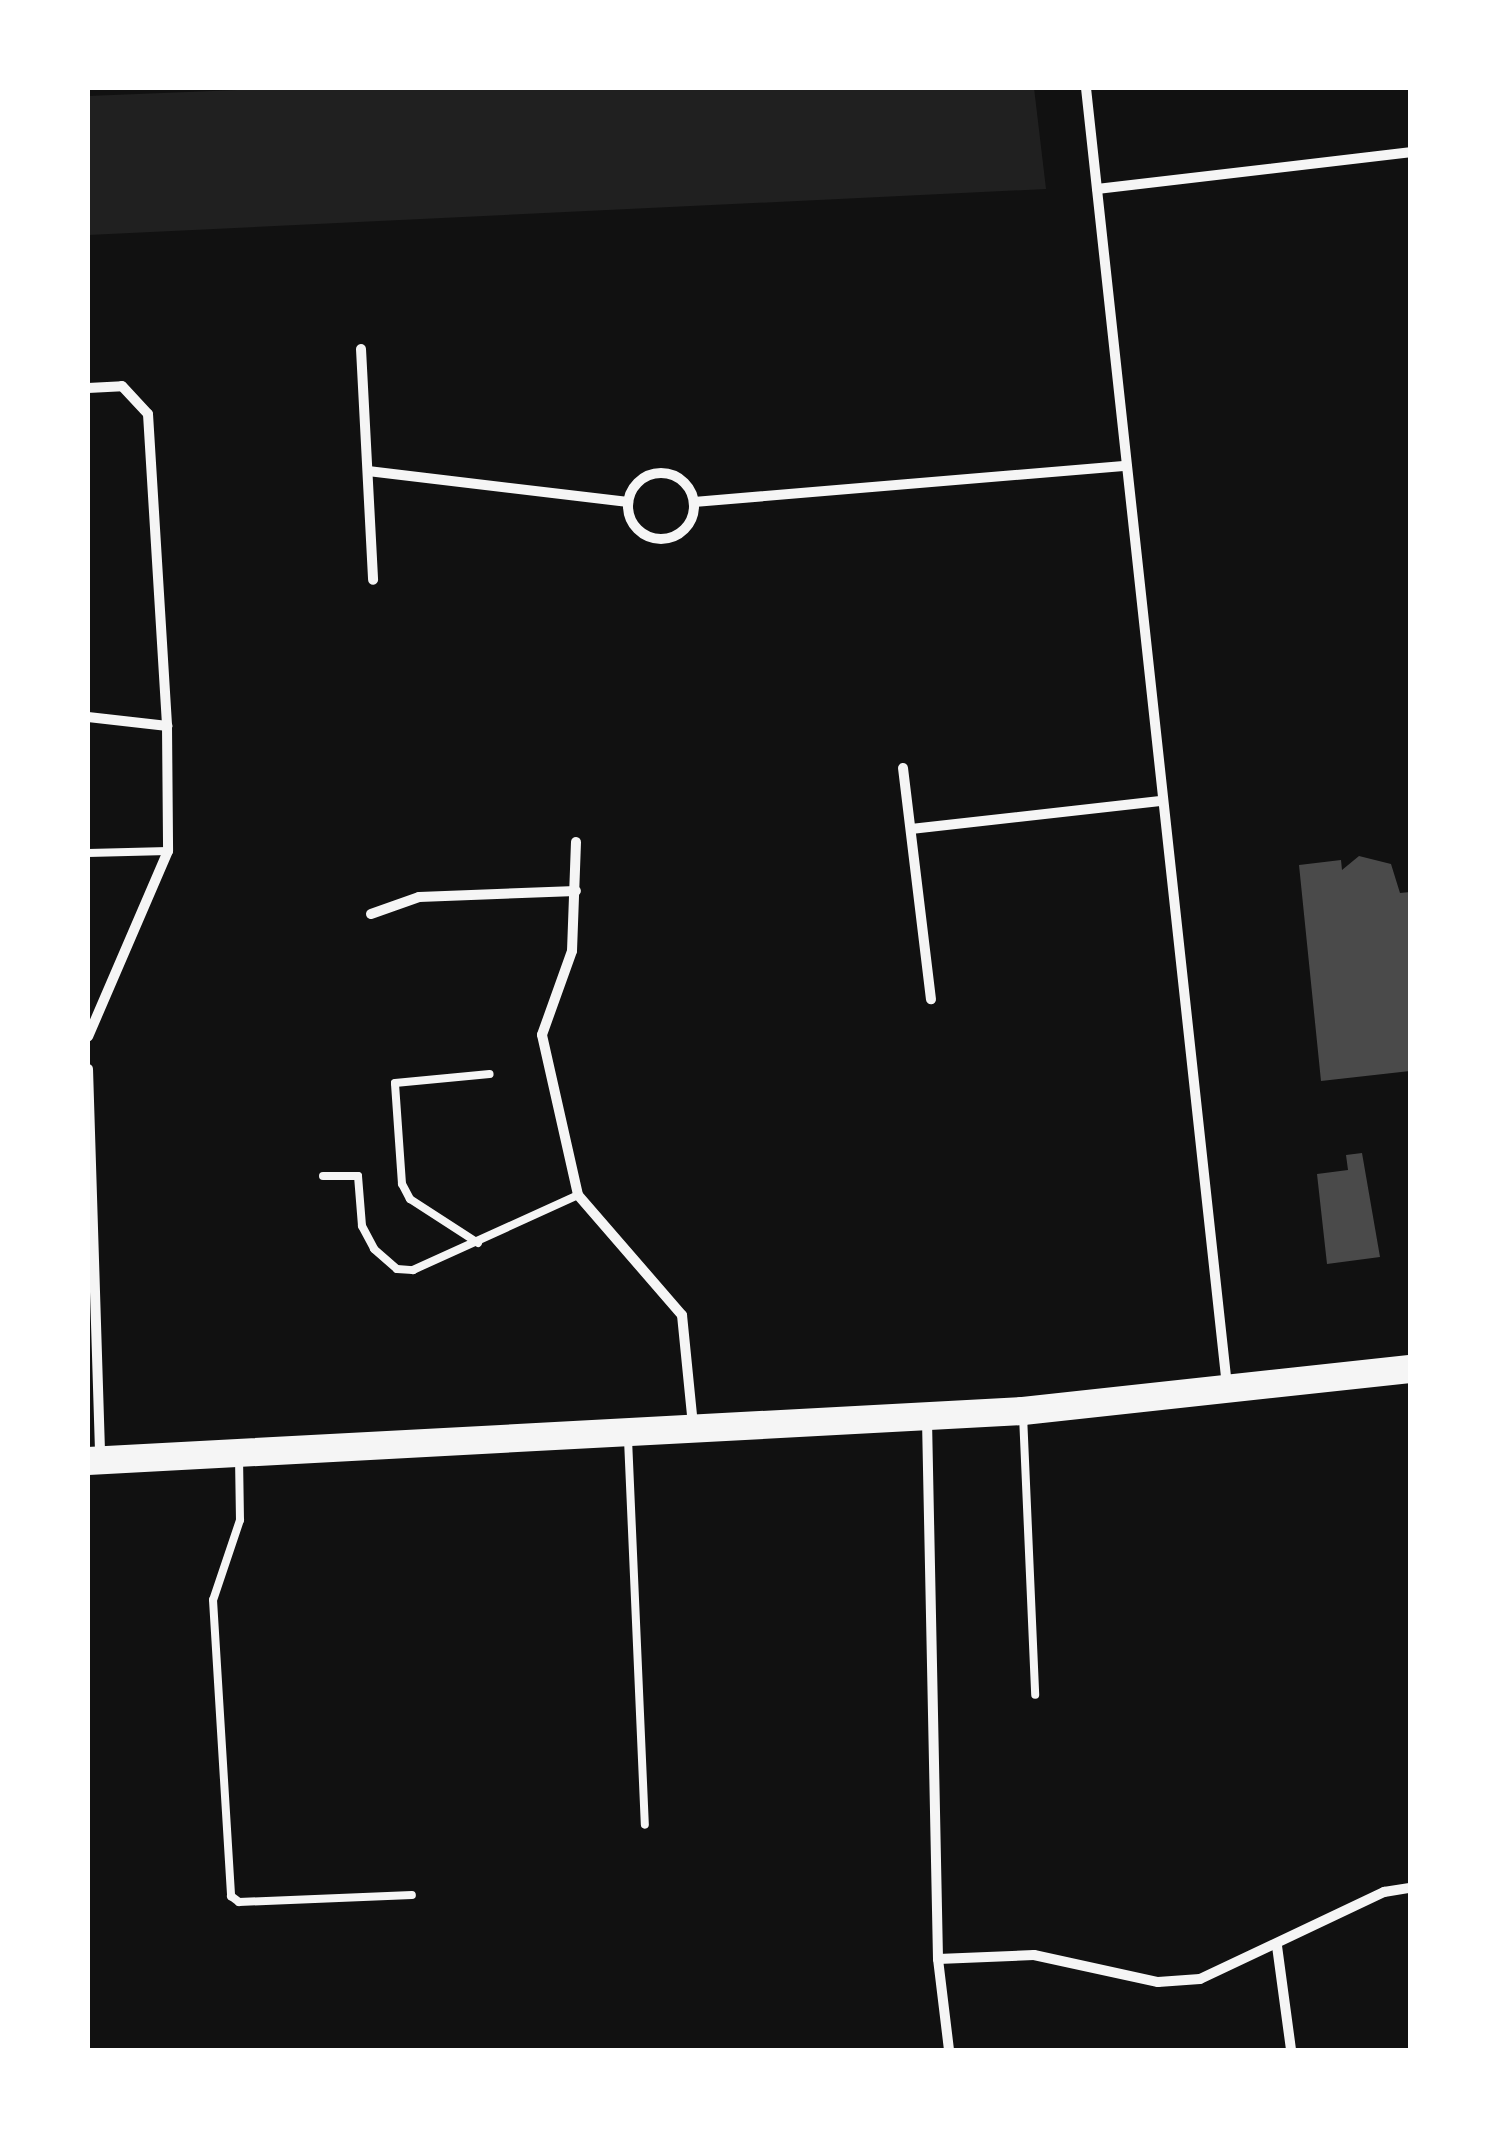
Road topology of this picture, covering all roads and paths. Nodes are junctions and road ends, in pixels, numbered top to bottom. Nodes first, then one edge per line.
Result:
1 (1086, 88) edge
2 (1410, 152) edge
3 (1097, 188) junction
4 (361, 349) dead end
5 (88, 388) edge
6 (1127, 466) junction
7 (368, 471) junction
8 (628, 502) junction
9 (694, 502) junction
10 (373, 580) dead end
11 (88, 717) edge
12 (168, 726) junction
13 (903, 768) dead end
14 (1162, 800) junction
15 (911, 828) junction
16 (576, 842) dead end
17 (168, 850) junction
18 (88, 853) edge
19 (576, 891) junction
20 (371, 914) dead end
21 (932, 999) dead end
22 (88, 1037) edge
23 (88, 1069) edge
24 (490, 1074) dead end
25 (323, 1176) dead end
26 (578, 1195) junction
27 (90, 1237) edge
28 (478, 1243) junction
29 (1410, 1369) edge
30 (1227, 1392) junction
31 (1023, 1411) junction
32 (927, 1414) junction
33 (693, 1426) junction
34 (628, 1430) junction
35 (239, 1452) junction
36 (94, 1460) edge
37 (1035, 1696) dead end
38 (645, 1825) dead end
39 (1410, 1888) edge
40 (412, 1895) dead end
41 (1277, 1946) junction
42 (938, 1959) junction
43 (949, 2050) edge
44 (1291, 2050) edge

1 - 3 street
2 - 3 street
3 - 6 street
4 - 7 street
5 - 12 street
6 - 9 street
6 - 14 street
7 - 8 street
7 - 10 street
8 - 9 street
8 - 9 street
11 - 12 street
12 - 17 street
13 - 15 street
14 - 15 street
14 - 30 street
15 - 21 street
16 - 19 street
17 - 18 lane
17 - 22 street
19 - 20 street
19 - 26 street
23 - 27 street
24 - 28 lane
25 - 28 lane
26 - 28 lane
26 - 33 street
27 - 36 street
29 - 30 highway
30 - 31 highway
31 - 32 highway
31 - 37 lane
32 - 33 highway
32 - 42 street
33 - 34 highway
34 - 35 highway
34 - 38 lane
35 - 36 highway
35 - 40 lane
39 - 41 street
41 - 42 street
41 - 44 street
42 - 43 street

